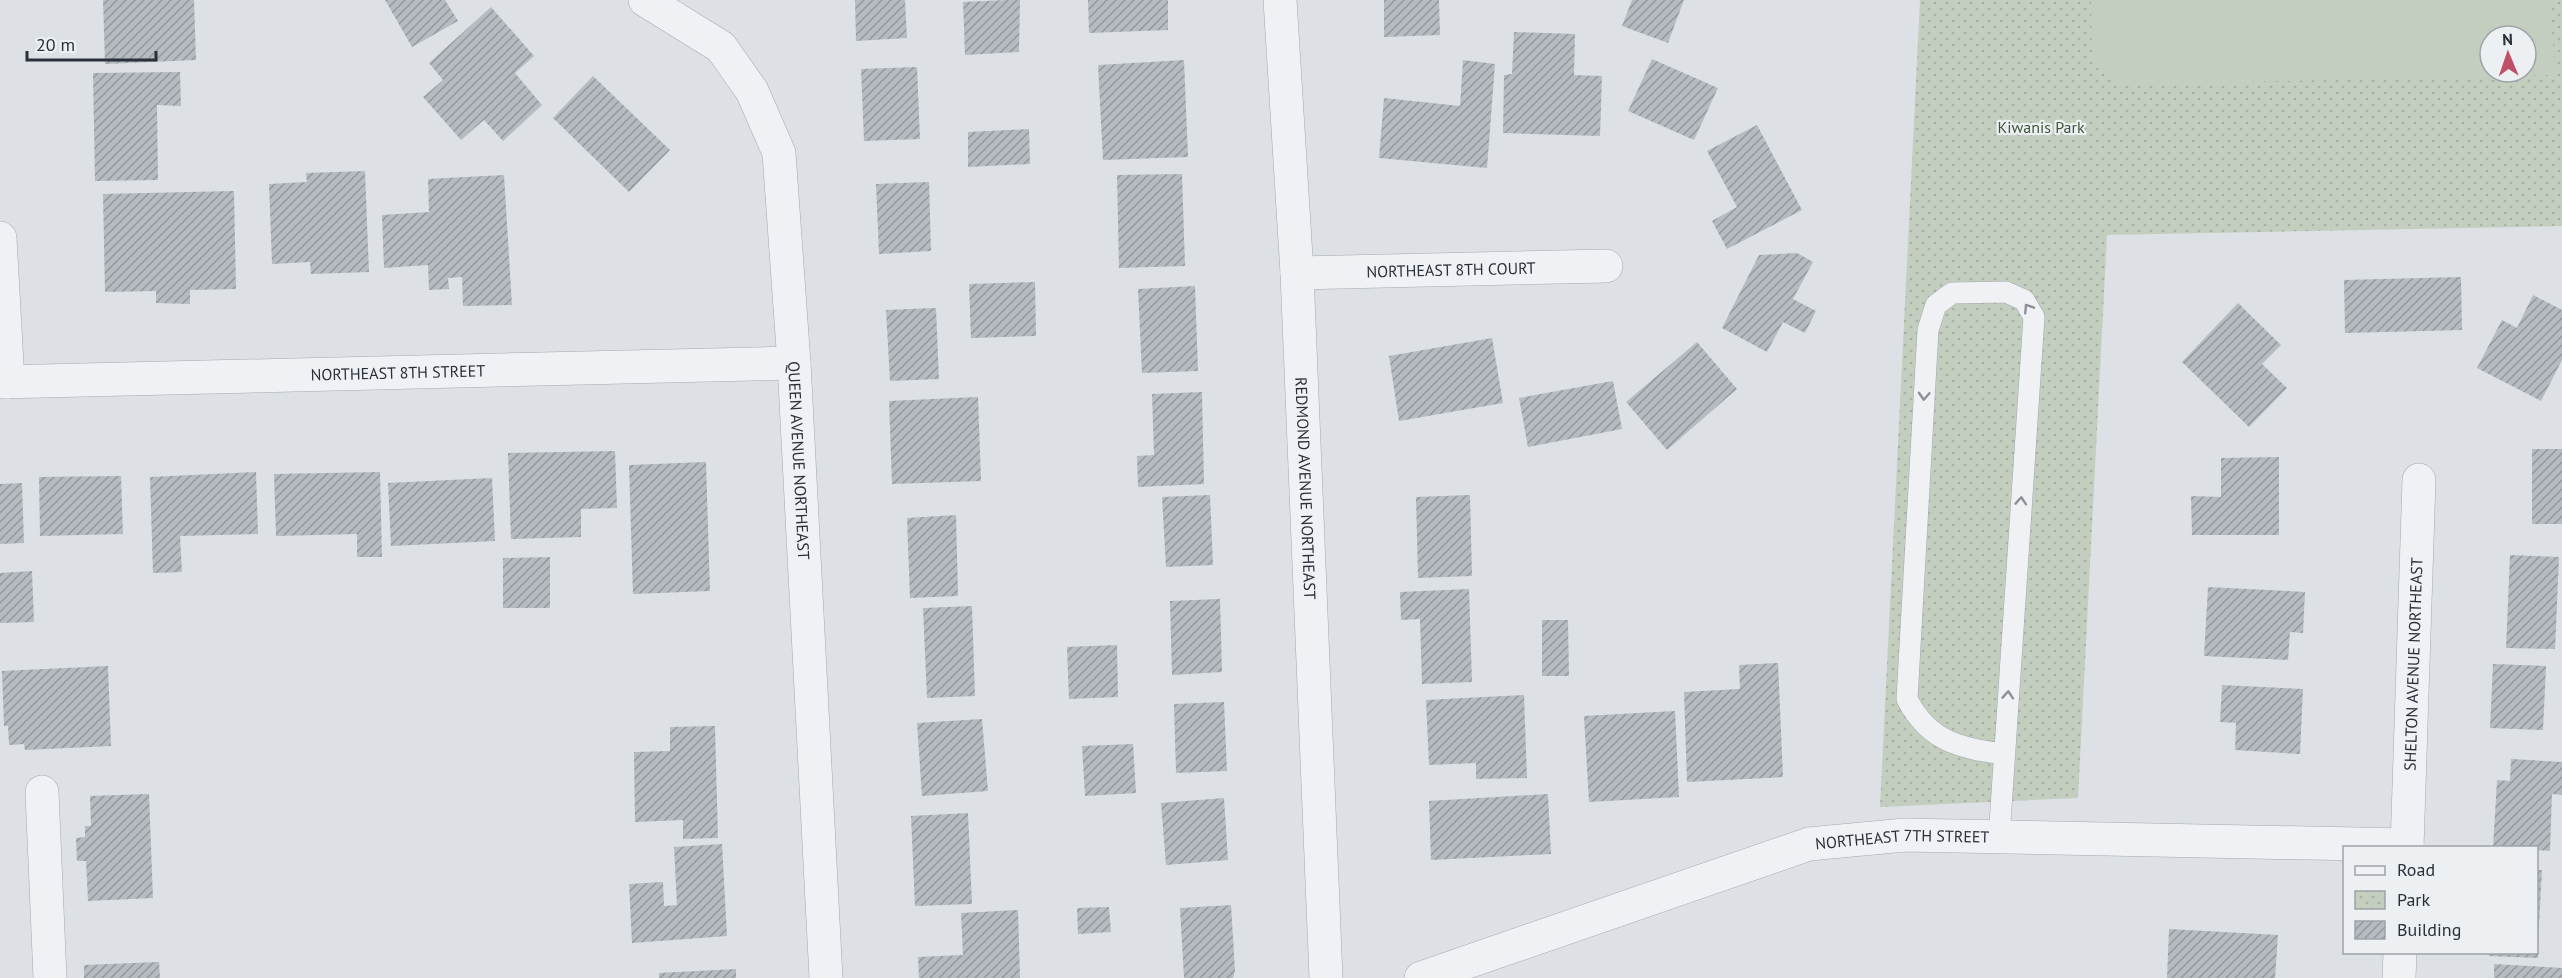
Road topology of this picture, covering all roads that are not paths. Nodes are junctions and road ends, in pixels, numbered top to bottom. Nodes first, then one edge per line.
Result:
1 (645, 0) edge
2 (1280, 0) edge
3 (0, 238) edge
4 (1606, 266) dead end
5 (1297, 273) junction
6 (794, 363) junction
7 (4, 382) edge
8 (2419, 480) dead end
9 (2004, 754) junction
10 (42, 792) dead end
11 (1999, 838) junction
12 (2407, 846) edge
13 (2400, 954) edge
14 (50, 978) edge
15 (826, 978) edge
16 (1326, 978) edge
17 (1421, 978) edge
18 (2399, 978) edge

1 - 6 street, QUEEN AVENUE NORTHEAST
2 - 5 street, REDMOND AVENUE NORTHEAST
3 - 7 street
4 - 5 street, NORTHEAST 8TH COURT
5 - 16 street, REDMOND AVENUE NORTHEAST
6 - 7 street, NORTHEAST 8TH STREET
6 - 15 street, QUEEN AVENUE NORTHEAST
8 - 12 street, SHELTON AVENUE NORTHEAST
9 -> 9 lane
9 - 11 lane
10 - 14 street
11 - 12 street, NORTHEAST 7TH STREET
11 - 17 street, NORTHEAST 7TH STREET
13 - 18 street

